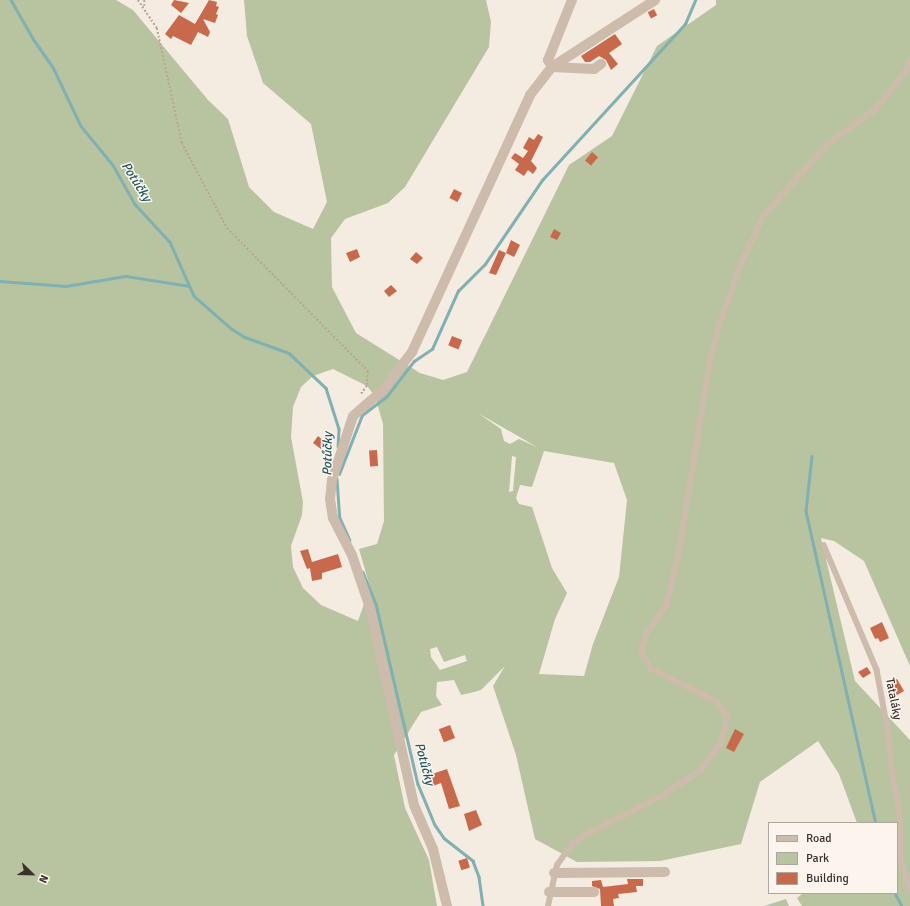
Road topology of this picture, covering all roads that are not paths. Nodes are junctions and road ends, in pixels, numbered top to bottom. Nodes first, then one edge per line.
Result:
1 (572, 0) edge
2 (655, 0) edge
3 (910, 60) edge
4 (601, 64) dead end
5 (552, 67) junction
6 (824, 545) dead end
7 (665, 872) dead end
8 (554, 873) junction
9 (910, 890) edge
10 (549, 892) junction
11 (594, 892) dead end
12 (447, 906) edge
13 (548, 906) edge

1 - 5 street
2 - 5 street
3 - 8 lane
4 - 5 street
5 - 12 street
6 - 9 lane, Tataláky
7 - 8 street
8 - 10 lane
10 - 11 street
10 - 13 lane

